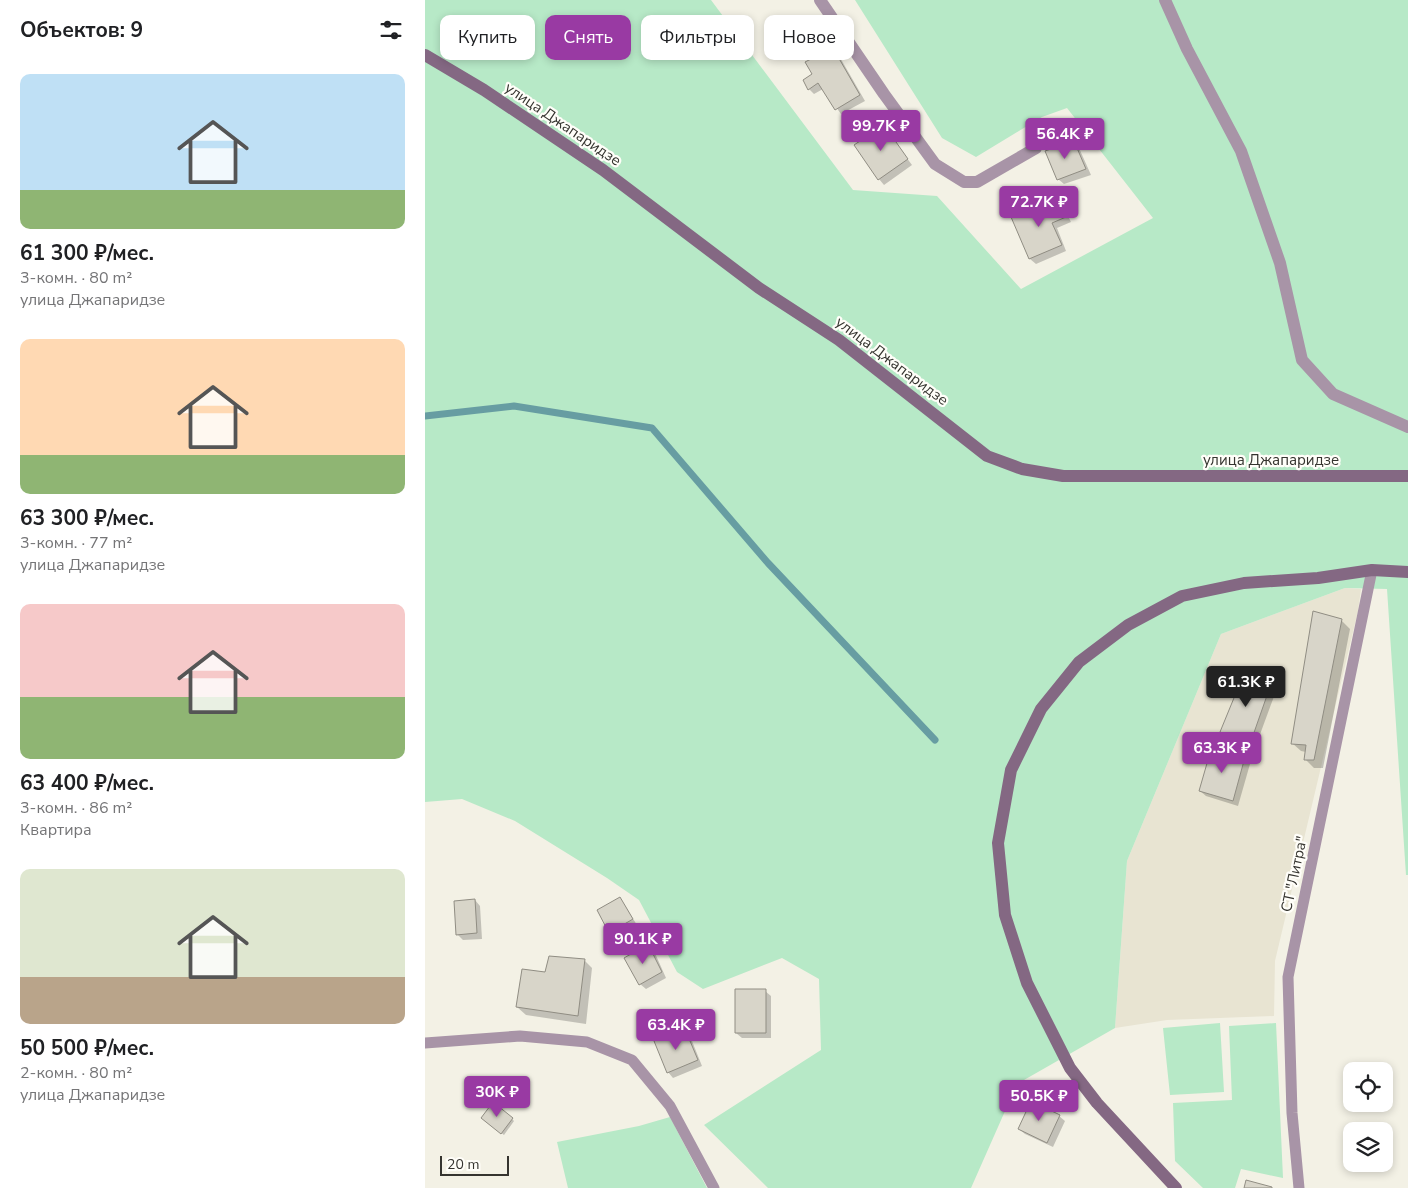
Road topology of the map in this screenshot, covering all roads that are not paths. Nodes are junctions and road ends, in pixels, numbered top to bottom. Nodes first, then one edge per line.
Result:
1 (820, 0) edge
2 (1165, 0) edge
3 (425, 55) edge
4 (1036, 148) dead end
5 (1408, 427) edge
6 (1408, 476) edge
7 (1372, 570) junction
8 (1408, 572) edge
9 (425, 1043) edge
10 (714, 1188) edge
11 (1176, 1188) edge
12 (1299, 1188) edge

1 - 4 street
2 - 5 street
3 - 6 street, улица Джапаридзе
7 - 8 street
7 - 11 street
7 - 12 lane, СТ "Литра"
9 - 10 lane

